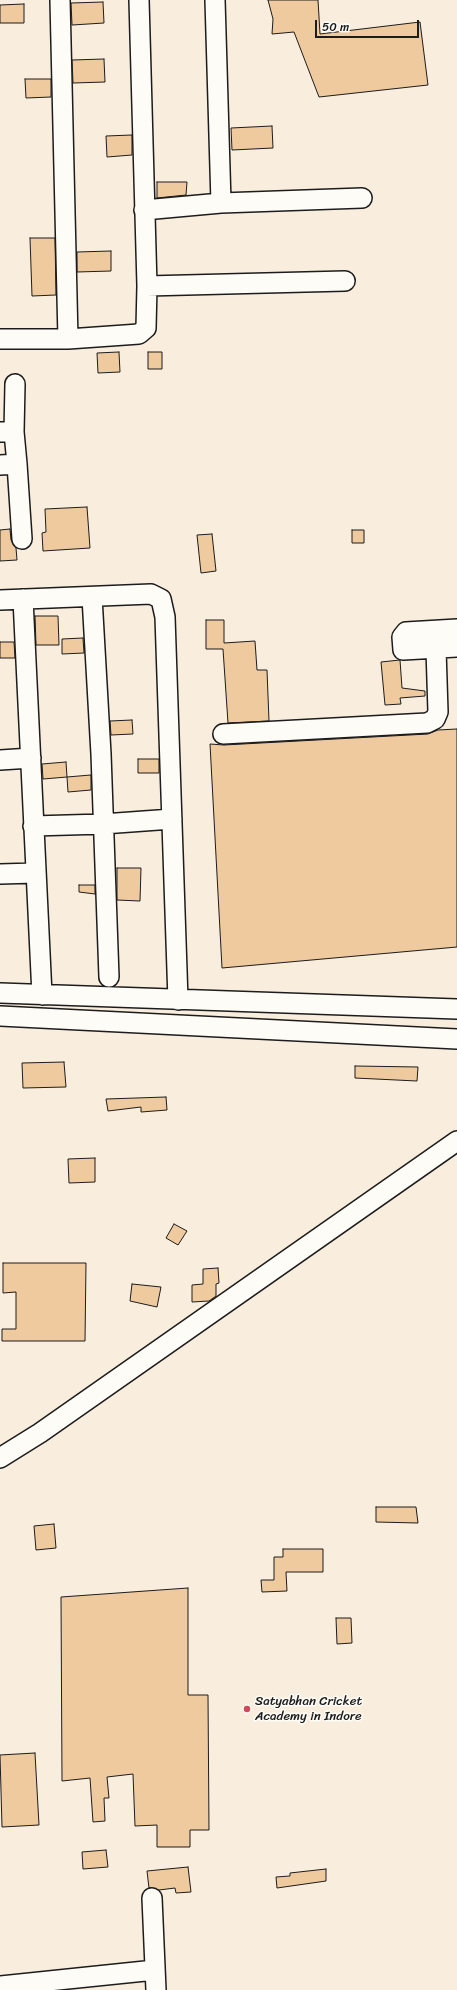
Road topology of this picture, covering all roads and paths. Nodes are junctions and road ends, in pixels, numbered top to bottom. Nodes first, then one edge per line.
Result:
1 (60, 0) edge
2 (139, 0) edge
3 (215, 0) edge
4 (362, 198) dead end
5 (221, 203) junction
6 (144, 210) junction
7 (345, 281) dead end
8 (147, 286) junction
9 (0, 339) edge
10 (68, 339) junction
11 (15, 384) dead end
12 (7, 432) edge
13 (9, 465) edge
14 (22, 539) dead end
15 (92, 597) junction
16 (23, 599) junction
17 (0, 600) edge
18 (457, 629) edge
19 (457, 647) edge
20 (436, 648) junction
21 (223, 734) dead end
22 (31, 758) junction
23 (0, 760) edge
24 (172, 819) junction
25 (103, 824) junction
26 (33, 826) junction
27 (35, 873) junction
28 (0, 874) edge
29 (109, 977) dead end
30 (0, 993) edge
31 (42, 995) junction
32 (178, 1000) junction
33 (457, 1009) edge
34 (0, 1016) edge
35 (457, 1039) edge
36 (457, 1141) edge
37 (0, 1458) edge
38 (152, 1898) dead end
39 (155, 1970) junction
40 (0, 1986) edge
41 (156, 1990) edge

1 - 10 street
2 - 6 street
3 - 5 street
4 - 5 street
5 - 6 street
6 - 8 street
7 - 8 street
8 - 10 street
9 - 10 street
11 - 12 street
12 - 13 street
13 - 14 street
15 - 16 street
15 - 24 street
15 - 25 street
16 - 17 street
16 - 22 street
18 - 20 street
19 - 20 street
20 - 21 street
22 - 23 street
22 - 26 street
24 - 25 street
24 - 32 street
25 - 26 street
25 - 29 street
26 - 27 street
27 - 28 street
27 - 31 street
30 - 31 street
31 - 32 street
32 - 33 street
34 - 35 street
36 - 37 street
38 - 39 street
39 - 40 street
39 - 41 street

